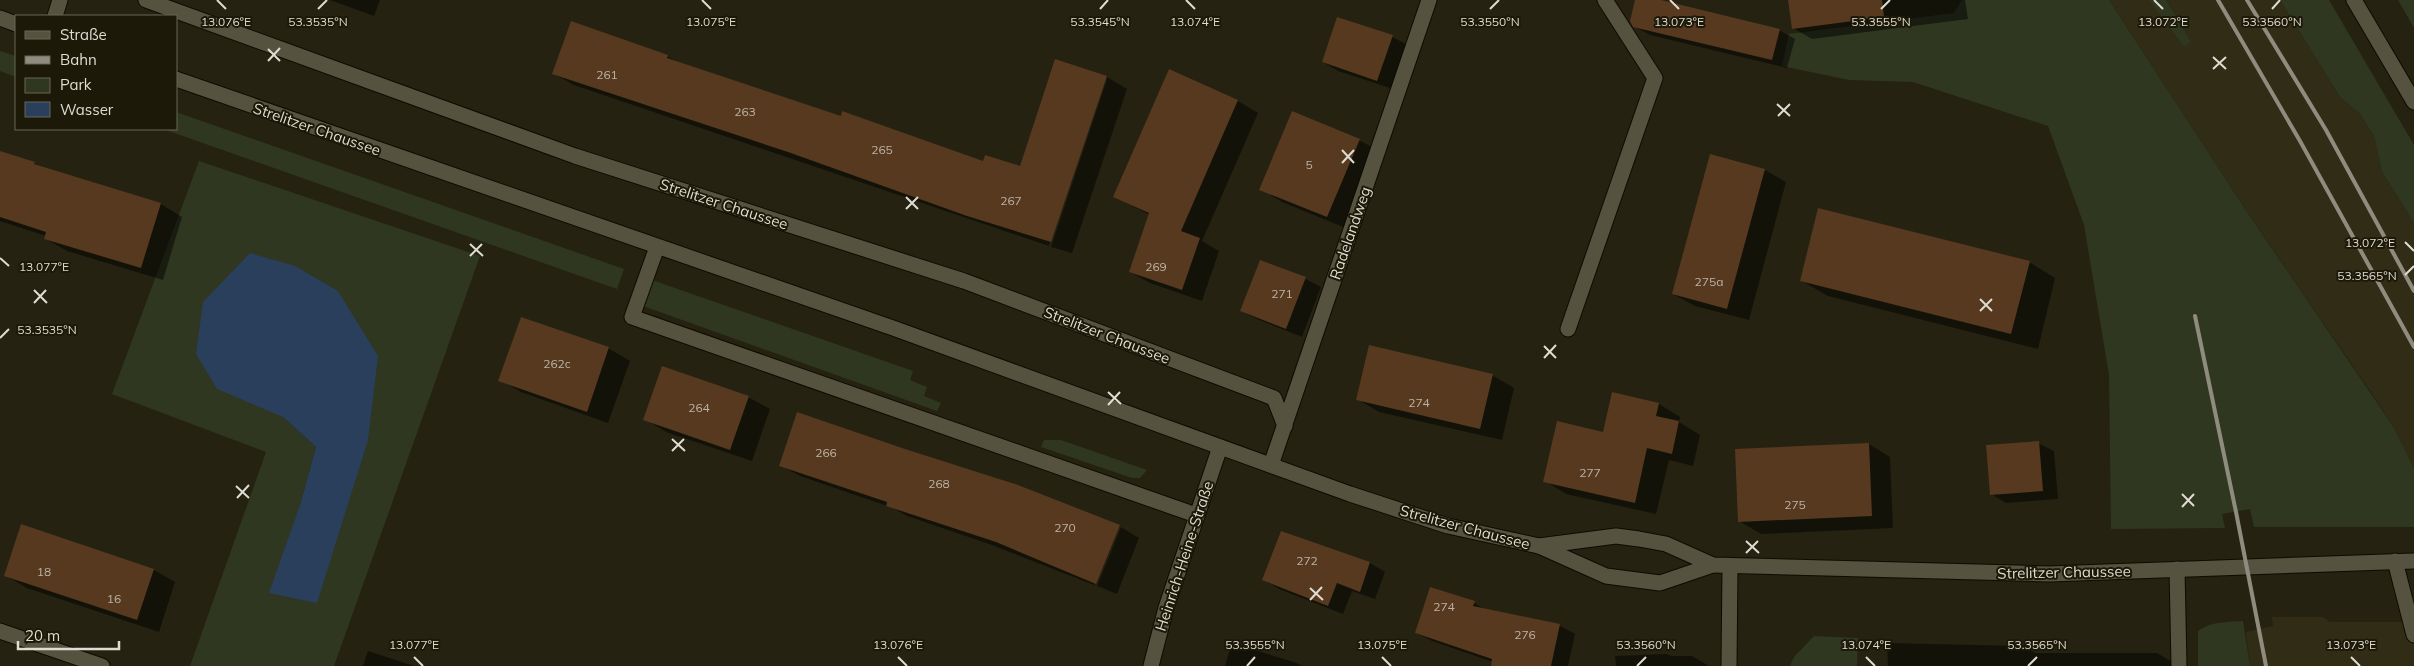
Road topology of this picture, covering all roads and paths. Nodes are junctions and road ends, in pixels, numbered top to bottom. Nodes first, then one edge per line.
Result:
1 (60, 0) edge
2 (146, 0) edge
3 (1429, 0) edge
4 (1605, 0) edge
5 (2354, 0) edge
6 (55, 15) edge
7 (0, 18) edge
8 (15, 24) edge
9 (178, 80) edge
10 (2414, 102) edge
11 (657, 247) junction
12 (1568, 329) dead end
13 (1285, 426) junction
14 (1220, 447) junction
15 (1271, 465) junction
16 (1196, 515) junction
17 (1539, 546) junction
18 (2395, 561) junction
19 (2414, 561) edge
20 (1713, 566) junction
21 (1730, 567) junction
22 (2177, 569) junction
23 (0, 631) edge
24 (2414, 636) edge
25 (102, 666) edge
26 (1151, 666) edge
27 (1730, 666) edge
28 (2180, 666) edge

1 - 6 street
2 - 13 street, Strelitzer Chaussee
3 - 13 street, Radelandweg
4 - 12 street
5 - 10 street
7 - 8 street
9 - 11 street, Strelitzer Chaussee
11 - 14 street, Strelitzer Chaussee
11 - 16 street
13 - 15 street, Radelandweg
14 - 15 street, Strelitzer Chaussee
14 - 16 street, Heinrich-Heine-Straße
15 - 17 street, Strelitzer Chaussee
16 - 26 street, Heinrich-Heine-Straße
17 - 20 street, Strelitzer Chaussee
17 - 20 street, Strelitzer Chaussee
18 - 19 street, Strelitzer Chaussee
18 - 22 street, Strelitzer Chaussee
18 - 24 street
20 - 21 street, Strelitzer Chaussee
21 - 22 street, Strelitzer Chaussee
21 - 27 street
22 - 28 street
23 - 25 street

